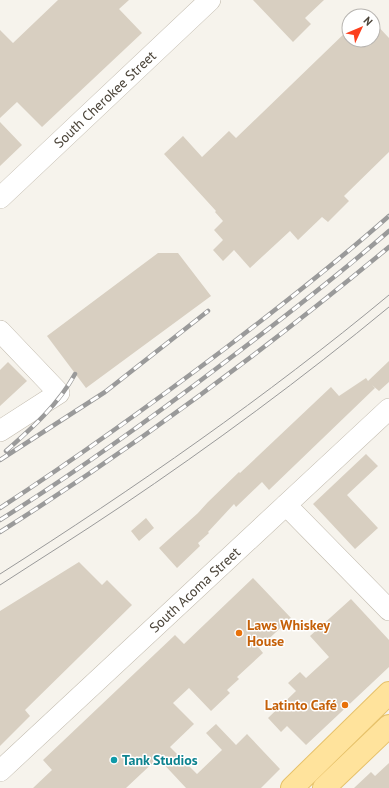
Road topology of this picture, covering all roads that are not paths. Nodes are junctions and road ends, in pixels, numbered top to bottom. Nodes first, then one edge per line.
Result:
1 (210, 0) edge
2 (0, 198) edge
3 (0, 331) edge
4 (389, 409) edge
5 (0, 431) edge
6 (286, 505) junction
7 (389, 610) edge
8 (389, 693) edge
9 (389, 726) edge
10 (0, 771) edge
11 (292, 788) edge
12 (324, 788) edge

1 - 2 street, South Cherokee Street
3 - 5 street
4 - 6 street, South Acoma Street
6 - 7 street
6 - 10 street, South Acoma Street
8 - 11 main road
9 - 12 main road

